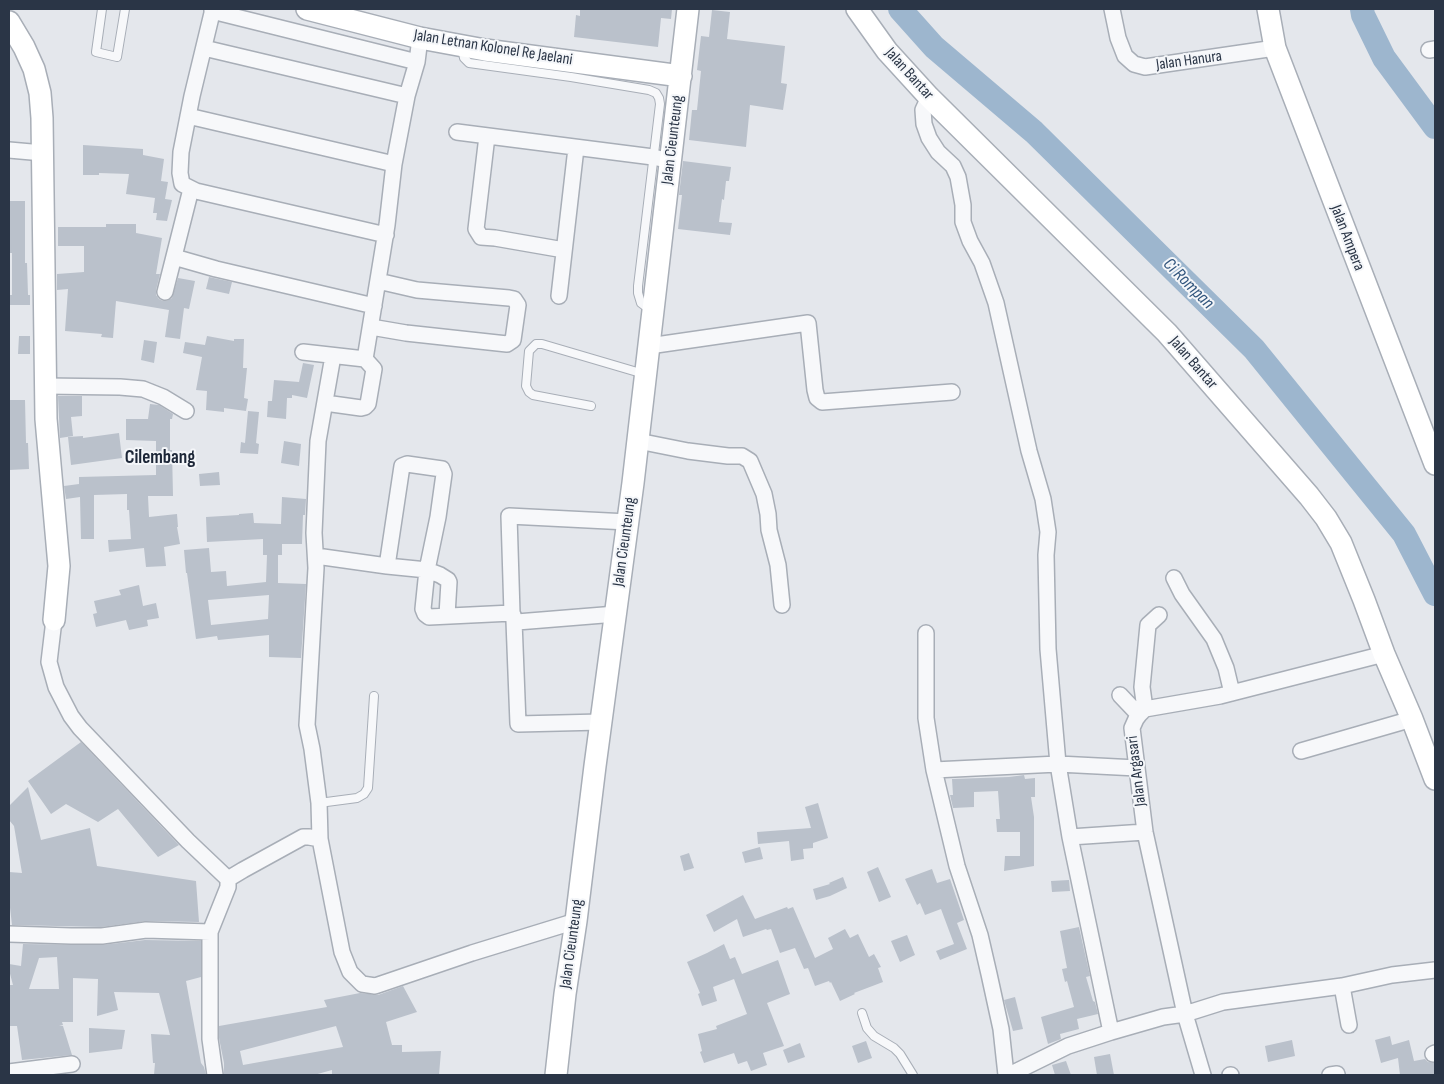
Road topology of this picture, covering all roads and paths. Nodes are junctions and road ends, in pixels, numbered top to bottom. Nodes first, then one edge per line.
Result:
1 (102, 9) edge
2 (125, 9) edge
3 (307, 9) edge
4 (688, 9) edge
5 (857, 9) edge
6 (1112, 9) edge
7 (1268, 9) edge
8 (213, 10) edge
9 (9, 22) edge
10 (420, 38) junction
11 (463, 46) junction
12 (204, 48) junction
13 (1275, 48) junction
14 (416, 62) junction
15 (681, 76) junction
16 (407, 96) junction
17 (929, 97) junction
18 (188, 116) junction
19 (457, 132) dead end
20 (486, 136) junction
21 (576, 148) junction
22 (9, 150) edge
23 (43, 154) junction
24 (662, 159) junction
25 (394, 164) junction
26 (192, 189) junction
27 (386, 235) junction
28 (564, 250) junction
29 (174, 257) junction
30 (378, 281) junction
31 (165, 292) dead end
32 (559, 296) dead end
33 (374, 306) junction
34 (371, 327) junction
35 (649, 346) junction
36 (303, 352) dead end
37 (333, 356) junction
38 (365, 359) junction
39 (646, 374) junction
40 (45, 386) junction
41 (952, 392) dead end
42 (325, 403) junction
43 (591, 406) dead end
44 (186, 411) dead end
45 (638, 441) junction
46 (1435, 464) edge
47 (628, 522) junction
48 (316, 556) junction
49 (387, 566) junction
50 (428, 570) junction
51 (1174, 578) dead end
52 (782, 605) dead end
53 (616, 614) junction
54 (1159, 614) dead end
55 (447, 615) junction
56 (513, 617) junction
57 (54, 620) joint
58 (926, 633) dead end
59 (1384, 654) junction
60 (1232, 693) junction
61 (1120, 695) dead end
62 (374, 696) dead end
63 (1142, 712) junction
64 (1412, 719) junction
65 (601, 722) junction
66 (1301, 751) dead end
67 (1058, 764) junction
68 (1137, 768) junction
69 (934, 770) junction
70 (1435, 779) edge
71 (319, 803) junction
72 (1145, 832) junction
73 (1070, 837) junction
74 (320, 839) junction
75 (228, 879) junction
76 (576, 921) junction
77 (210, 932) junction
78 (9, 934) edge
79 (1435, 970) edge
80 (1342, 986) junction
81 (862, 1012) dead end
82 (1186, 1014) junction
83 (1349, 1025) dead end
84 (1111, 1032) junction
85 (72, 1064) dead end
86 (9, 1072) edge
87 (1014, 1074) edge
88 (215, 1075) edge
89 (556, 1075) edge
90 (913, 1075) edge
91 (1203, 1075) edge

1 - 2 lane
3 - 10 street, Jalan Letnan Kolonel Re Jaelani
4 - 15 street, Jalan Cieunteung
5 - 17 street, Jalan Bantar
6 - 13 street, Jalan Hanura
7 - 13 street, Jalan Ampera
8 - 12 street
8 - 14 street
9 - 23 street
10 - 11 street, Jalan Letnan Kolonel Re Jaelani
10 - 14 street
11 - 15 street, Jalan Letnan Kolonel Re Jaelani
11 - 24 lane
12 - 16 street
12 - 18 street
13 - 46 street, Jalan Ampera
14 - 16 street
15 - 24 street, Jalan Cieunteung
16 - 25 street
17 - 59 street, Jalan Bantar
17 - 67 street
18 - 25 street
18 - 26 street
19 - 20 street
20 - 21 street
20 - 28 street
21 - 24 street
21 - 28 street
22 - 23 street
23 - 40 street
24 - 35 street, Jalan Cieunteung
25 - 27 street
26 - 27 street
26 - 29 street
27 - 30 street
28 - 32 street
29 - 31 street
29 - 33 street
30 - 33 street
30 - 34 street
33 - 34 street
34 - 38 street
35 - 39 street, Jalan Cieunteung
35 - 41 street
36 - 37 street
37 - 38 street
37 - 42 street
38 - 42 street
39 - 43 lane
39 - 45 street, Jalan Cieunteung
40 - 44 street
40 - 57 street
42 - 48 street
45 - 47 street, Jalan Cieunteung
45 - 52 street
47 - 53 street, Jalan Cieunteung
47 - 56 street
48 - 49 street
48 - 71 street
49 - 50 street
49 - 50 street
50 - 55 street
50 - 55 street
51 - 60 street
53 - 56 street
53 - 65 street, Jalan Cieunteung
54 - 63 street
55 - 56 street
56 - 65 street
57 - 75 street
58 - 69 street
59 - 60 street
59 - 64 street, Jalan Bantar
60 - 63 street
61 - 63 street
62 - 71 lane
63 - 68 street, Jalan Argasari
64 - 66 street
64 - 70 street, Jalan Bantar
65 - 76 street, Jalan Cieunteung
67 - 68 street
67 - 69 street
67 - 73 street
68 - 72 street, Jalan Argasari
69 - 87 street
71 - 74 street
72 - 73 street
72 - 82 street, Jalan Argasari
73 - 84 street
74 - 75 street
74 - 76 street
75 - 77 street
76 - 89 street, Jalan Cieunteung
77 - 78 street
77 - 88 street
79 - 80 street
80 - 82 street
80 - 83 street
81 - 90 lane
82 - 84 street
82 - 91 street, Jalan Argasari
84 - 87 street
85 - 86 street

